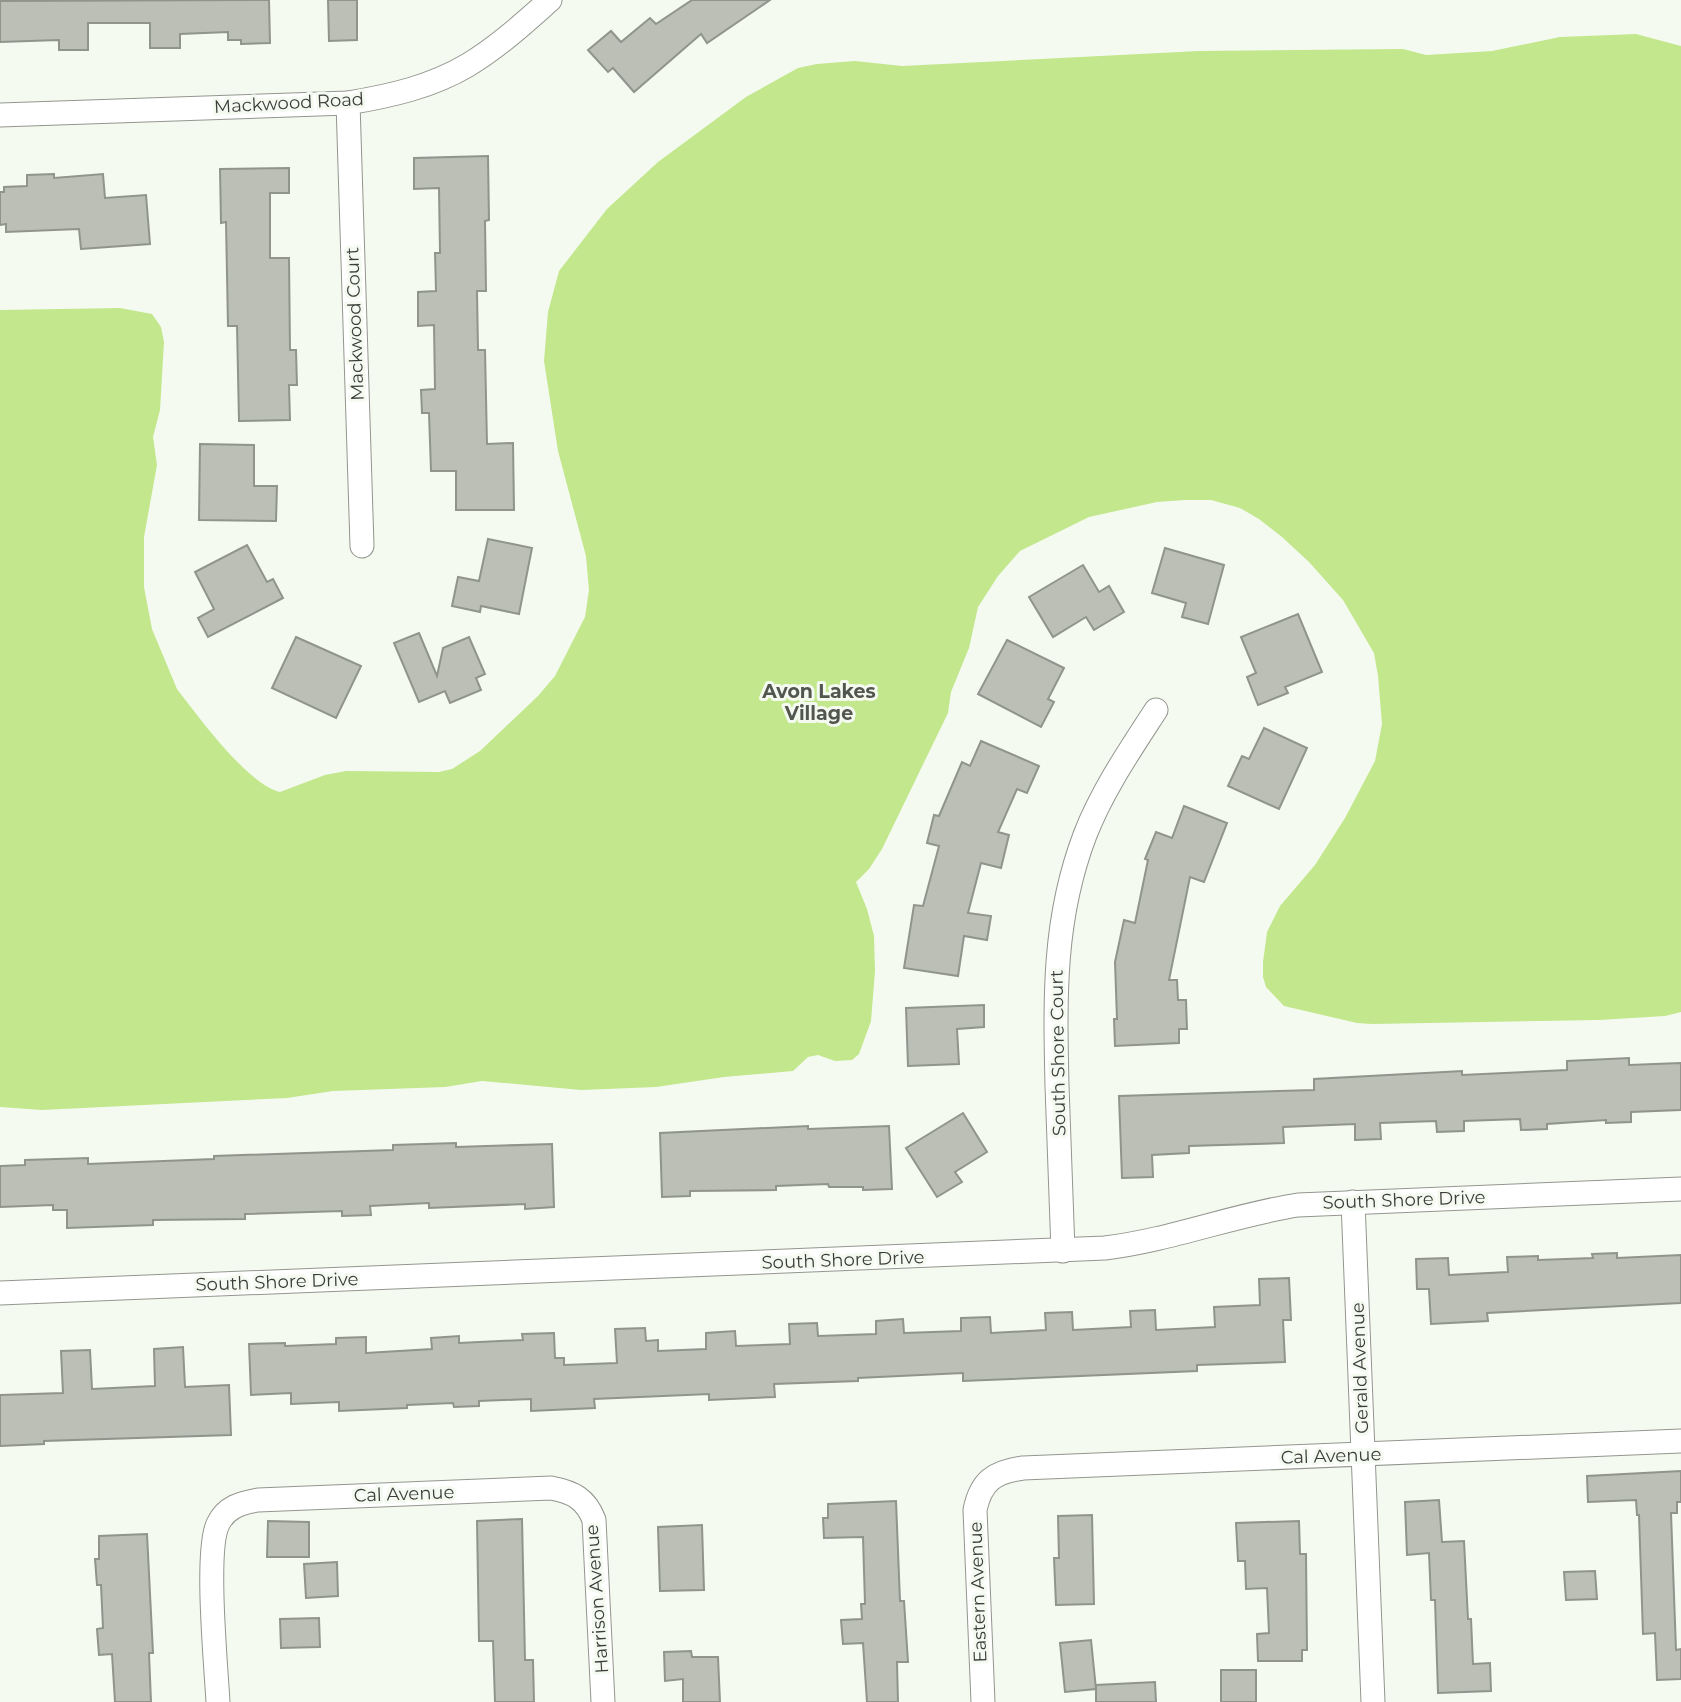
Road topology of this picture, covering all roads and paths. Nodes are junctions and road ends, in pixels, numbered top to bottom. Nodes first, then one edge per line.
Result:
1 (550, 0) edge
2 (348, 103) junction
3 (0, 115) edge
4 (362, 546) dead end
5 (1156, 710) dead end
6 (1681, 1189) edge
7 (1353, 1202) junction
8 (1063, 1251) junction
9 (0, 1293) edge
10 (1681, 1441) edge
11 (1364, 1455) junction
12 (985, 1483) joint
13 (581, 1499) joint
14 (218, 1702) edge
15 (603, 1702) edge
16 (983, 1702) edge
17 (1373, 1702) edge

1 - 2 street, Mackwood Road
2 - 3 street, Mackwood Road
2 - 4 street, Mackwood Court
5 - 8 street, South Shore Court
6 - 7 street, South Shore Drive
7 - 8 street, South Shore Drive
7 - 11 street, Gerald Avenue
8 - 9 street, South Shore Drive
10 - 11 street, Cal Avenue
11 - 12 street, Cal Avenue
11 - 17 street, Gerald Avenue
12 - 16 street, Eastern Avenue
13 - 14 street, Cal Avenue
13 - 15 street, Harrison Avenue

